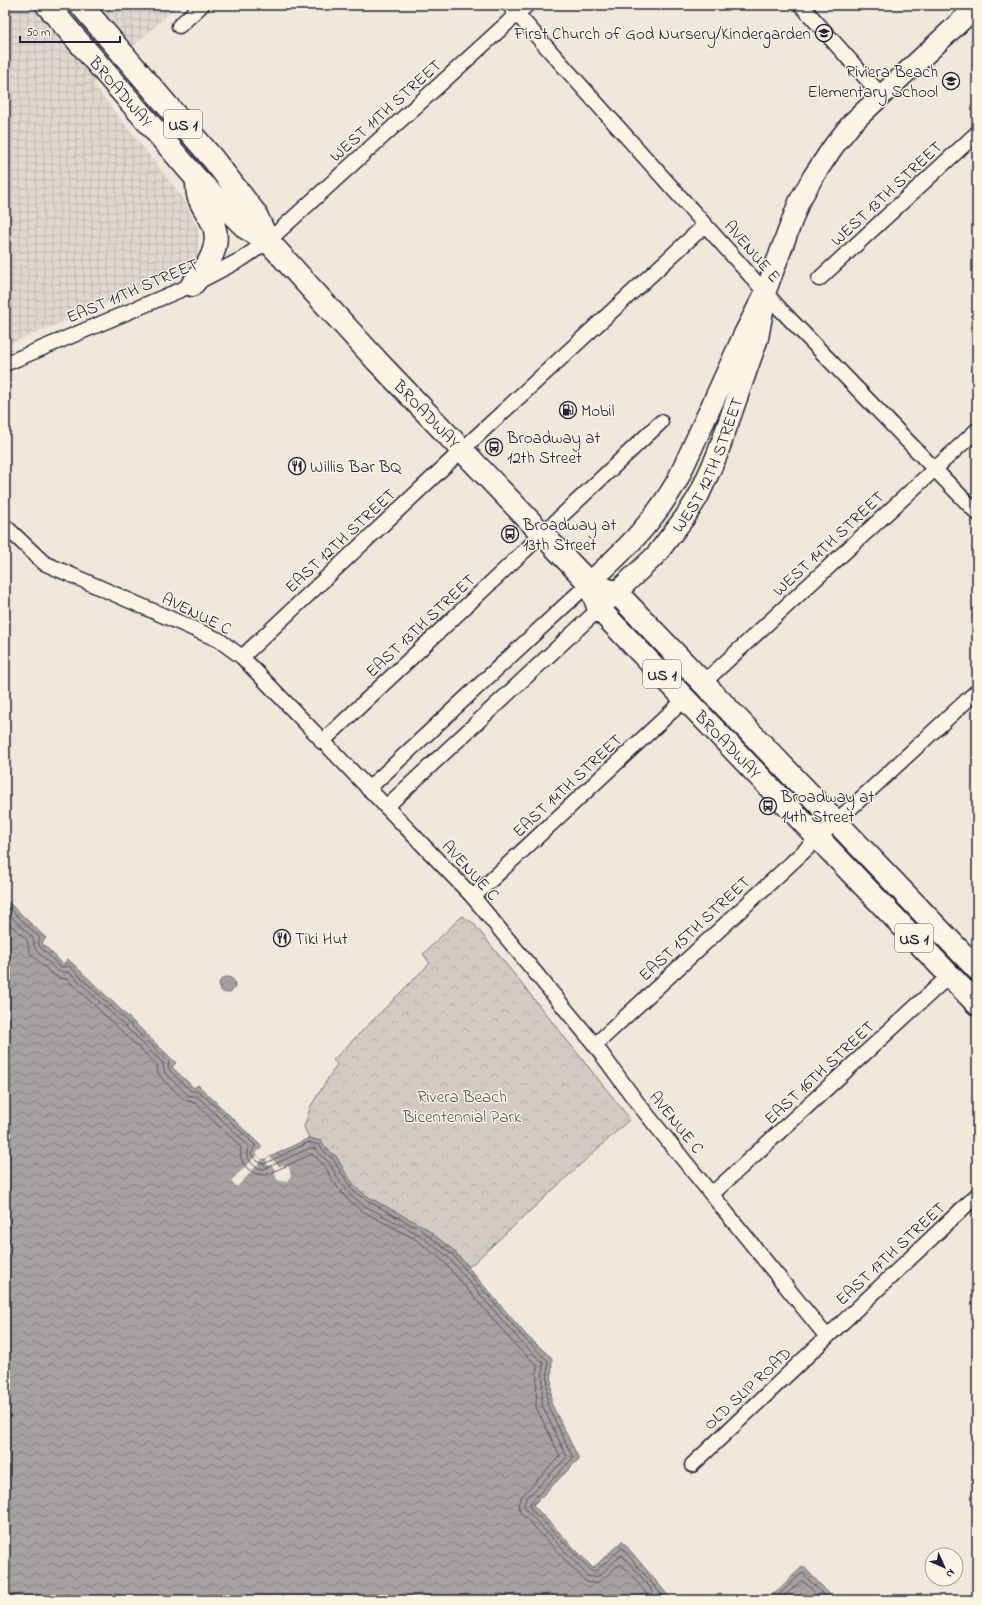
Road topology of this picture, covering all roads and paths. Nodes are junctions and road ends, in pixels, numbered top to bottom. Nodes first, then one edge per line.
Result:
1 (47, 5) edge
2 (202, 5) edge
3 (801, 5) edge
4 (518, 8) edge
5 (85, 9) edge
6 (976, 10) edge
7 (179, 26) dead end
8 (881, 95) junction
9 (977, 134) edge
10 (196, 178) junction
11 (705, 225) junction
12 (268, 241) junction
13 (819, 280) dead end
14 (192, 285) junction
15 (765, 293) junction
16 (5, 364) edge
17 (661, 422) dead end
18 (977, 430) edge
19 (462, 450) junction
20 (934, 469) junction
21 (977, 513) edge
22 (5, 526) edge
23 (543, 535) junction
24 (589, 583) junction
25 (617, 592) junction
26 (599, 609) junction
27 (242, 657) junction
28 (703, 682) junction
29 (977, 691) edge
30 (685, 699) junction
31 (322, 742) junction
32 (368, 789) junction
33 (386, 807) junction
34 (836, 822) junction
35 (818, 838) junction
36 (473, 897) junction
37 (974, 959) edge
38 (950, 975) junction
39 (977, 1004) edge
40 (595, 1045) junction
41 (712, 1194) junction
42 (977, 1195) edge
43 (827, 1337) junction
44 (692, 1465) dead end

1 - 10 main road, BROADWAY / US 1
2 - 7 street
3 - 8 street
4 - 11 street, AVENUE E
4 - 12 street, WEST 11TH STREET
5 - 12 main road, BROADWAY / US 1
6 - 8 street, WEST 12TH STREET
8 - 15 street, WEST 12TH STREET
9 - 13 street, WEST 13TH STREET
10 - 12 main road, BROADWAY / US 1
10 - 14 main road
11 - 15 street, AVENUE E
11 - 19 street
12 - 14 street, EAST 11TH STREET
12 - 19 main road, BROADWAY / US 1
14 - 16 street, EAST 11TH STREET
15 - 20 street, AVENUE E
15 - 24 street, WEST 12TH STREET
15 - 25 street, WEST 12TH STREET
17 - 23 street
18 - 20 street, WEST 14TH STREET
19 - 23 main road, BROADWAY / US 1
19 - 27 street, EAST 12TH STREET
20 - 21 street, AVENUE E
20 - 28 street, WEST 14TH STREET
22 - 27 street, AVENUE C
23 - 24 main road, BROADWAY / US 1
23 - 31 street, EAST 13TH STREET
24 - 25 main road, BROADWAY / US 1
24 - 26 main road, BROADWAY / US 1
24 - 32 street
25 - 26 street, WEST 12TH STREET
25 - 28 main road, BROADWAY / US 1
26 - 30 main road, BROADWAY / US 1
26 - 33 street
27 - 31 street, AVENUE C
28 - 34 main road, BROADWAY / US 1
29 - 34 street, EAST 15TH STREET
30 - 35 main road, BROADWAY / US 1
30 - 36 street, EAST 14TH STREET
31 - 32 street, AVENUE C
32 - 33 street, AVENUE C
33 - 36 street, AVENUE C
34 - 35 street, EAST 15TH STREET
34 - 37 main road, BROADWAY / US 1
35 - 38 main road, BROADWAY / US 1
35 - 40 street, EAST 15TH STREET
36 - 40 street, AVENUE C
38 - 39 main road, BROADWAY / US 1
38 - 41 street, EAST 16TH STREET
40 - 41 street, AVENUE C
41 - 43 street, AVENUE C
42 - 43 street, EAST 17TH STREET
43 - 44 street, OLD SLIP ROAD

